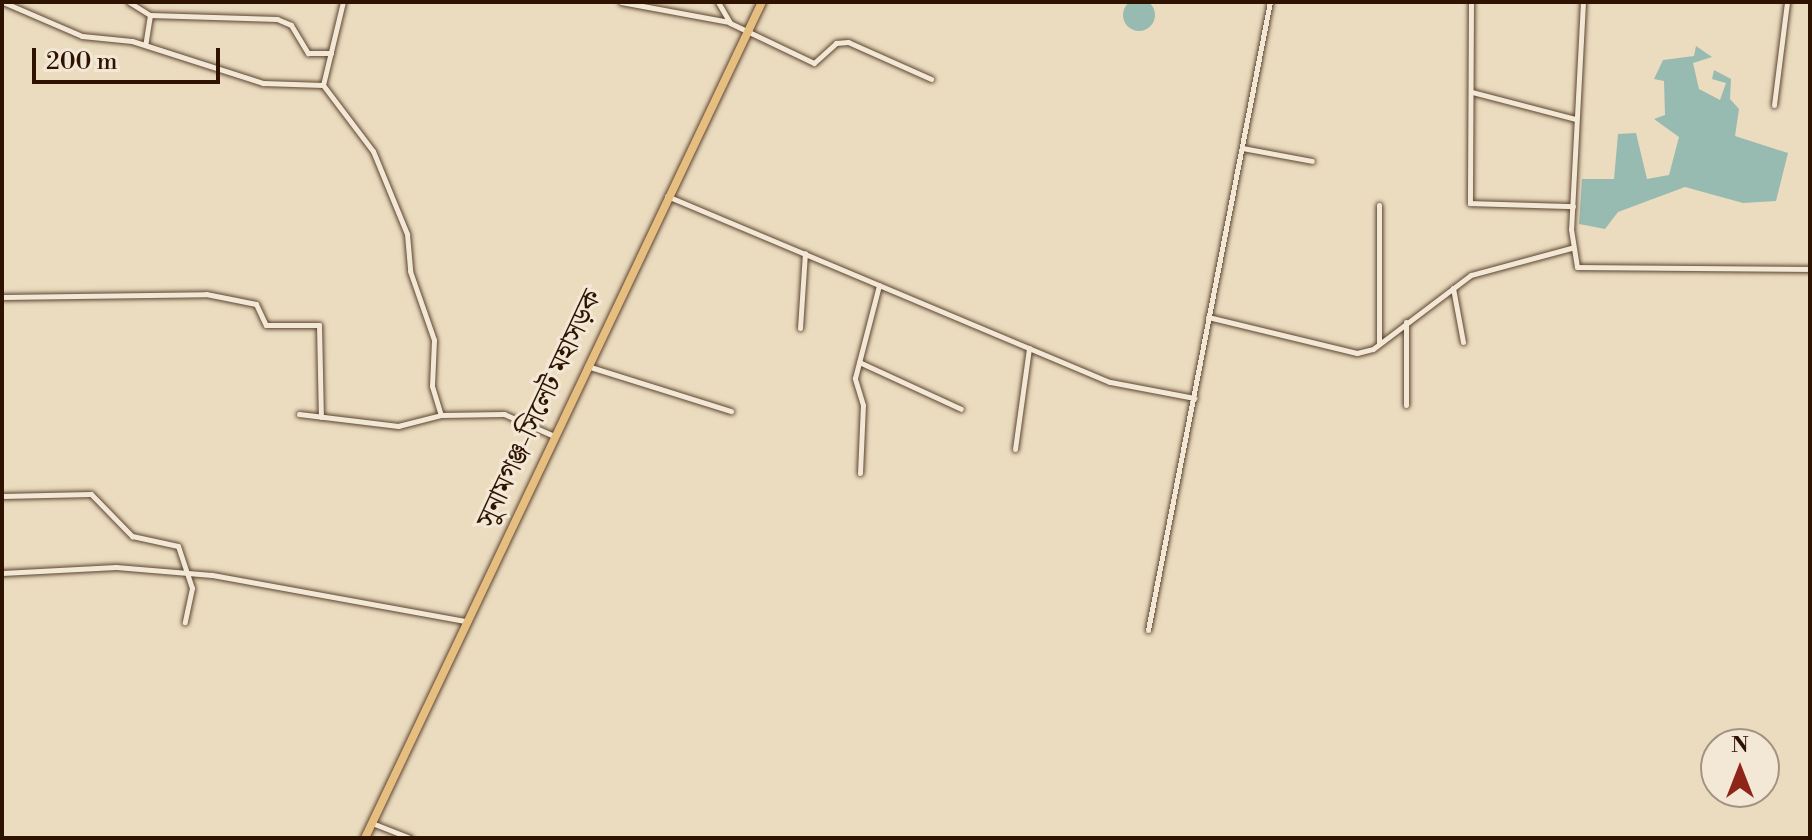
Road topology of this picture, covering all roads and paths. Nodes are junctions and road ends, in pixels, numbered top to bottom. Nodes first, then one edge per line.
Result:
1 (3, 2) edge
2 (129, 2) edge
3 (343, 2) edge
4 (621, 2) edge
5 (718, 2) edge
6 (762, 2) edge
7 (1270, 2) edge
8 (1471, 2) edge
9 (1583, 2) edge
10 (1787, 2) edge
11 (150, 15) junction
12 (730, 23) junction
13 (747, 33) junction
14 (145, 45) junction
15 (331, 53) junction
16 (931, 79) dead end
17 (323, 85) junction
18 (1472, 92) junction
19 (1774, 105) dead end
20 (1576, 119) junction
21 (1242, 148) junction
22 (1312, 161) dead end
23 (667, 196) junction
24 (1379, 205) dead end
25 (1573, 206) junction
26 (1571, 248) junction
27 (805, 253) junction
28 (1810, 269) edge
29 (879, 285) junction
30 (1453, 288) junction
31 (2, 297) edge
32 (1208, 317) junction
33 (1406, 321) junction
34 (800, 328) dead end
35 (1463, 342) dead end
36 (1379, 344) junction
37 (1029, 348) junction
38 (859, 362) junction
39 (586, 365) junction
40 (1195, 398) junction
41 (1406, 405) dead end
42 (961, 409) dead end
43 (731, 411) dead end
44 (299, 414) dead end
45 (441, 415) junction
46 (321, 417) junction
47 (554, 436) junction
48 (1015, 449) dead end
49 (860, 473) dead end
50 (2, 496) edge
51 (2, 573) edge
52 (190, 573) junction
53 (464, 621) junction
54 (185, 622) dead end
55 (1148, 630) dead end
56 (371, 823) junction
57 (365, 838) edge
58 (410, 838) edge

1 - 14 street
2 - 11 street
3 - 15 street
4 - 12 street
5 - 12 street
6 - 13 main road, সুনামগঞ্জ-সিলেট মহাসড়ক
7 - 21 street
8 - 18 street
9 - 20 street
10 - 19 street
11 - 14 street
11 - 15 street
12 - 13 street
13 - 16 street
13 - 23 main road, সুনামগঞ্জ-সিলেট মহাসড়ক
14 - 17 street
15 - 17 street
17 - 45 street
18 - 20 street
18 - 25 street
20 - 25 street
21 - 22 street
21 - 32 street
23 - 27 street
23 - 39 main road, সুনামগঞ্জ-সিলেট মহাসড়ক
24 - 36 street
25 - 26 street
26 - 28 street
26 - 30 street
27 - 29 street
27 - 34 street
29 - 37 street
29 - 38 street
30 - 33 street
30 - 35 street
31 - 46 street
32 - 36 street
32 - 40 street
33 - 36 street
33 - 41 street
37 - 40 street
37 - 48 street
38 - 42 street
38 - 49 street
39 - 43 street
39 - 47 main road, সুনামগঞ্জ-সিলেট মহাসড়ক
40 - 55 street
44 - 46 street
45 - 46 street
45 - 47 street
47 - 53 main road, সুনামগঞ্জ-সিলেট মহাসড়ক
50 - 52 street
51 - 52 street
52 - 53 street
52 - 54 street
53 - 56 main road, সুনামগঞ্জ-সিলেট মহাসড়ক
56 - 57 main road, সুনামগঞ্জ-সিলেট মহাসড়ক
56 - 58 street

